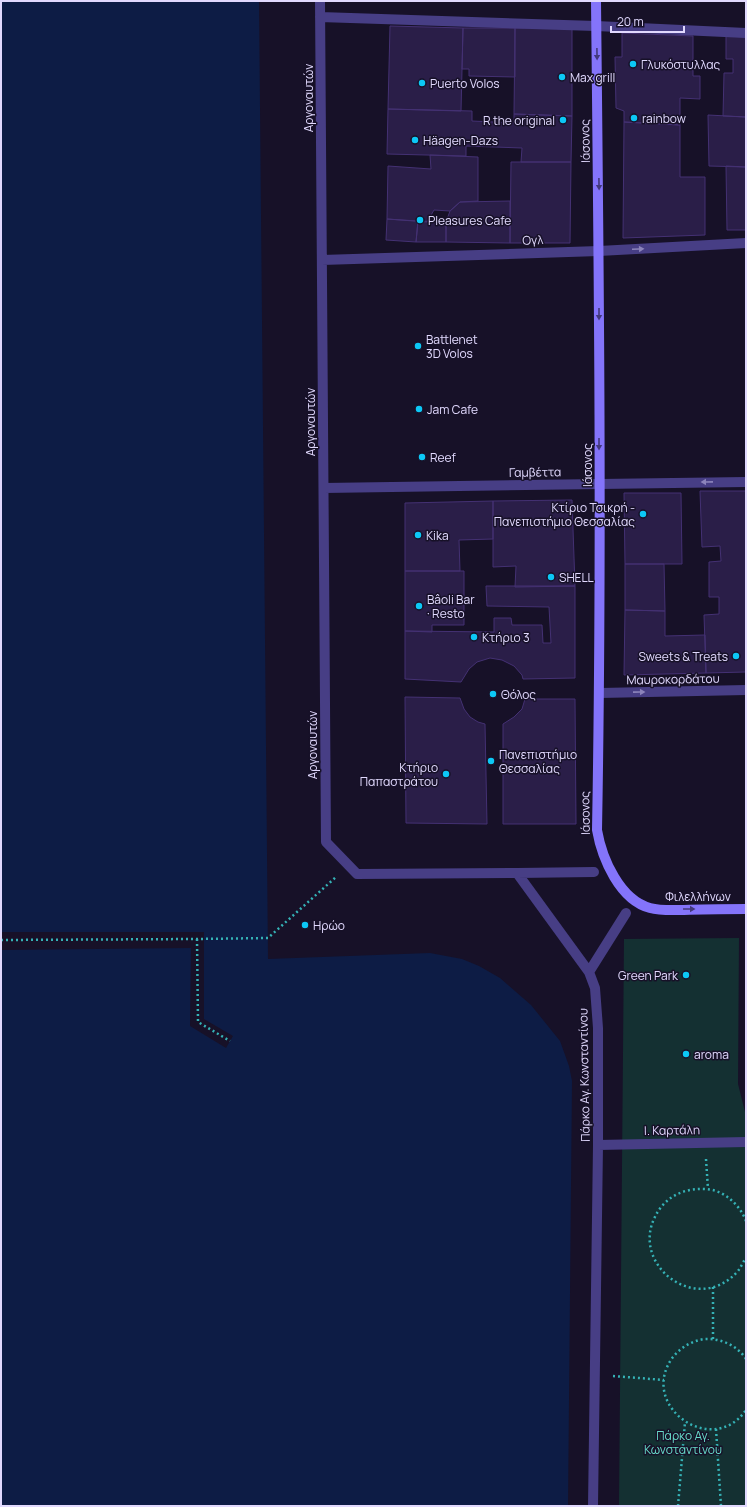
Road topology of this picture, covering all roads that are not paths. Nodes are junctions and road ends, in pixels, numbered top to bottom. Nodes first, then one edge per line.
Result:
1 (320, 1) edge
2 (596, 1) edge
3 (320, 17) junction
4 (596, 26) junction
5 (746, 33) edge
6 (746, 243) edge
7 (600, 251) junction
8 (322, 260) junction
9 (746, 482) edge
10 (600, 484) junction
11 (324, 488) junction
12 (746, 690) edge
13 (600, 693) junction
14 (594, 872) dead end
15 (517, 873) junction
16 (650, 908) joint
17 (746, 909) edge
18 (626, 913) dead end
19 (589, 972) junction
20 (746, 1142) edge
21 (598, 1144) junction
22 (593, 1506) edge

1 - 3 street, Αργοναυτών
2 - 4 main road, Ιάσονος
3 - 4 street
3 - 8 street, Αργοναυτών
4 - 5 street
4 -> 7 main road, Ιάσονος
7 -> 6 street, Ογλ
7 - 8 street, Ογλ
7 -> 10 main road, Ιάσονος
8 - 11 street, Αργοναυτών
9 -> 10 street, Γαμβέττα
10 - 11 street, Γαμβέττα
10 - 13 main road, Ιάσονος
11 - 15 street, Αργοναυτών
13 -> 12 street, Μαυροκορδάτου
13 - 16 main road, Ιάσονος
14 - 15 street
15 - 19 street, Πάρκο Αγ. Κωνσταντίνου
16 -> 17 main road, Φιλελλήνων
18 - 19 street
19 - 21 street, Πάρκο Αγ. Κωνσταντίνου
20 - 21 street, Ι. Καρτάλη
21 - 22 street, Πάρκο Αγ. Κωνσταντίνου

